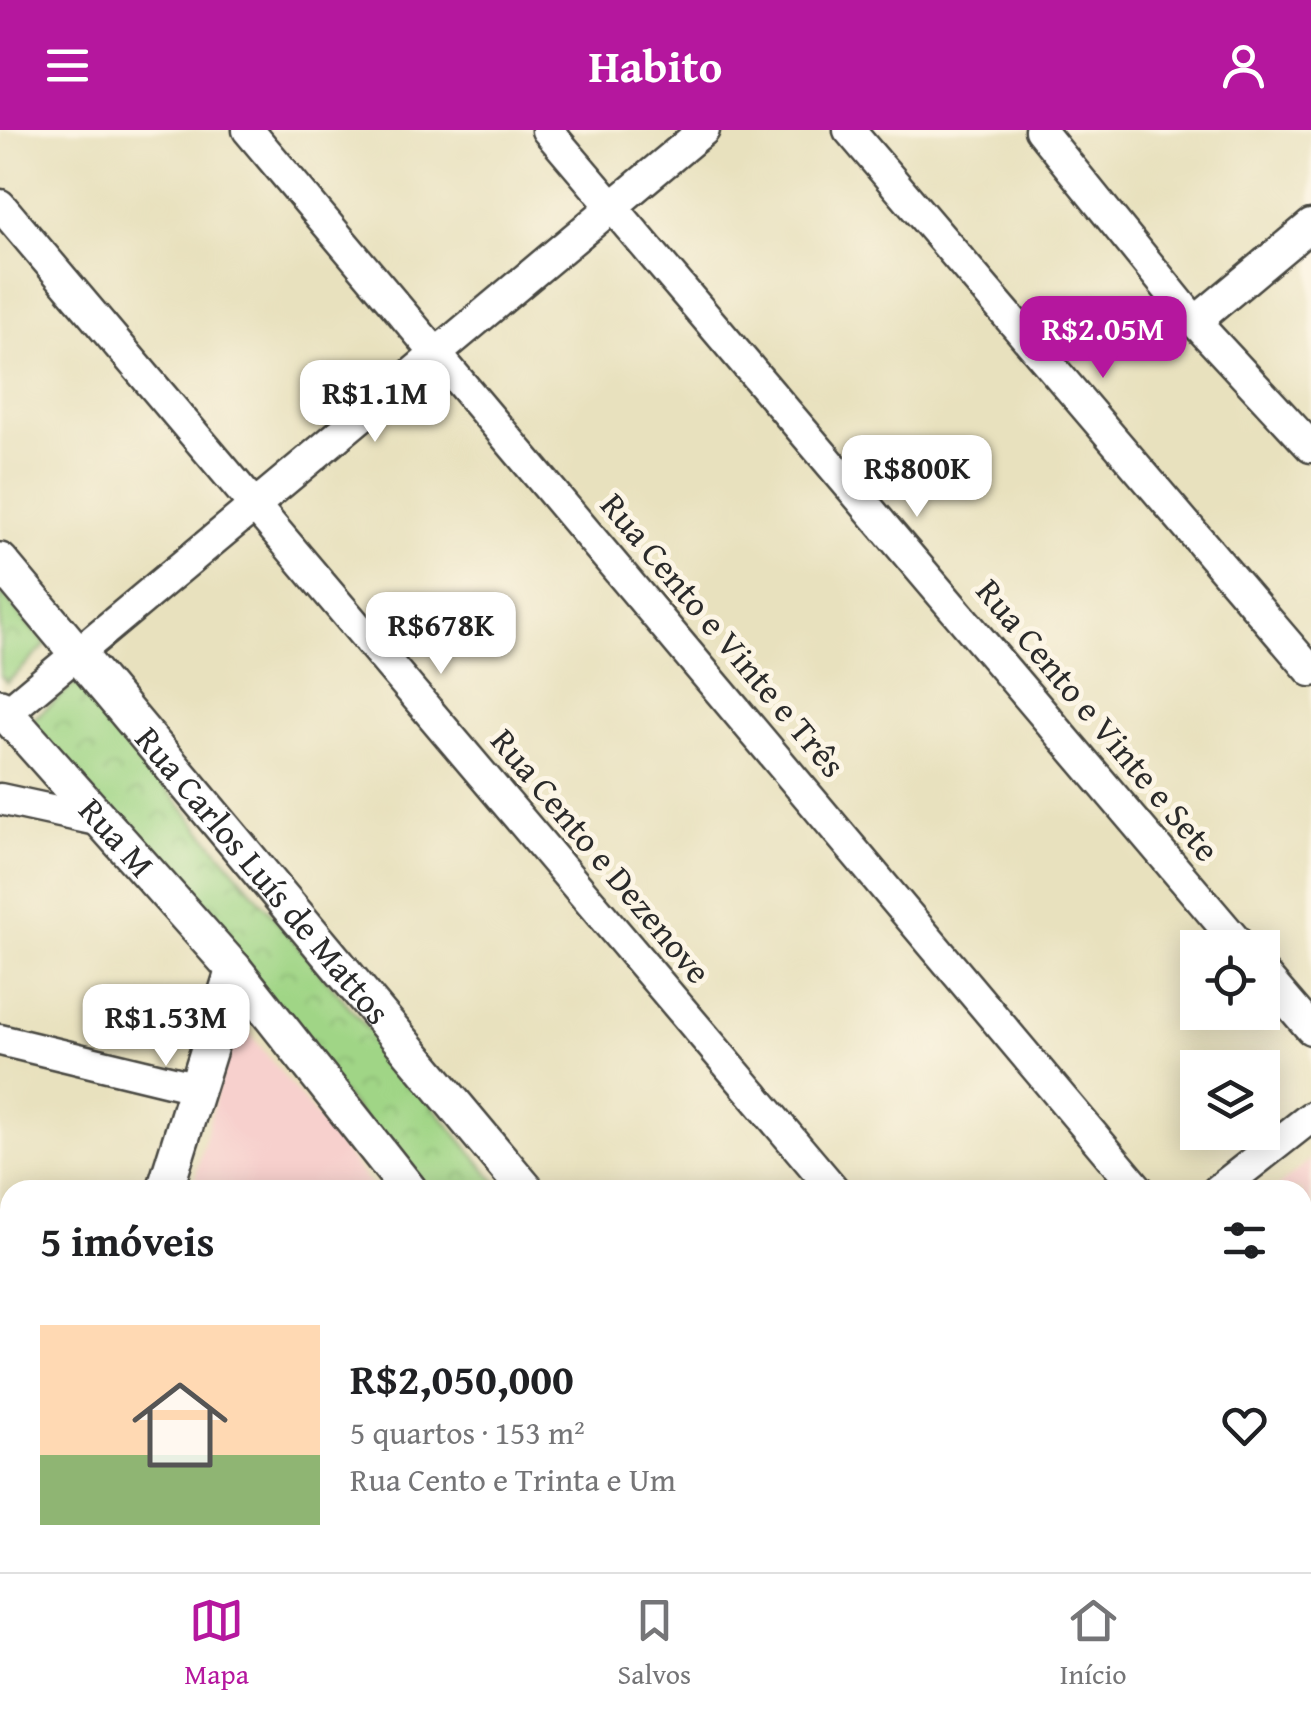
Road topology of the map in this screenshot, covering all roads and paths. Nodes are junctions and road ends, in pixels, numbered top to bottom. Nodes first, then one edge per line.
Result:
1 (248, 130) edge
2 (547, 130) edge
3 (704, 130) edge
4 (849, 130) edge
5 (1057, 136) edge
6 (0, 205) edge
7 (613, 209) junction
8 (1311, 226) edge
9 (1196, 322) junction
10 (440, 354) junction
11 (1311, 447) edge
12 (256, 504) junction
13 (0, 561) edge
14 (76, 650) junction
15 (1311, 671) edge
16 (3, 711) edge
17 (0, 799) edge
18 (96, 820) junction
19 (1227, 930) edge
20 (234, 968) junction
21 (1280, 993) edge
22 (1311, 1029) edge
23 (0, 1040) edge
24 (194, 1087) junction
25 (1311, 1117) edge
26 (168, 1180) edge
27 (401, 1180) edge
28 (518, 1180) edge
29 (826, 1180) edge
30 (1130, 1180) edge
31 (1231, 1180) edge

1 - 10 street, Rua Cento e Vinte e Três
2 - 7 street, Rua Cento e Vinte e Sete
3 - 7 street
4 - 15 street
5 - 9 street
6 - 12 street, Rua Cento e Dezenove
7 - 10 street
7 - 19 street, Rua Cento e Vinte e Sete
8 - 9 street
9 - 11 street
10 - 12 street
10 - 30 street, Rua Cento e Vinte e Três
12 - 14 street
12 - 29 street, Rua Cento e Dezenove
13 - 14 street, Rua Carlos Luís de Mattos
14 - 16 street
14 - 28 street, Rua Carlos Luís de Mattos
16 - 18 street, Rua M
17 - 18 street
18 - 20 street, Rua M
20 - 24 street
20 - 27 street
21 - 22 street
23 - 24 street
24 - 26 street
25 - 31 street

